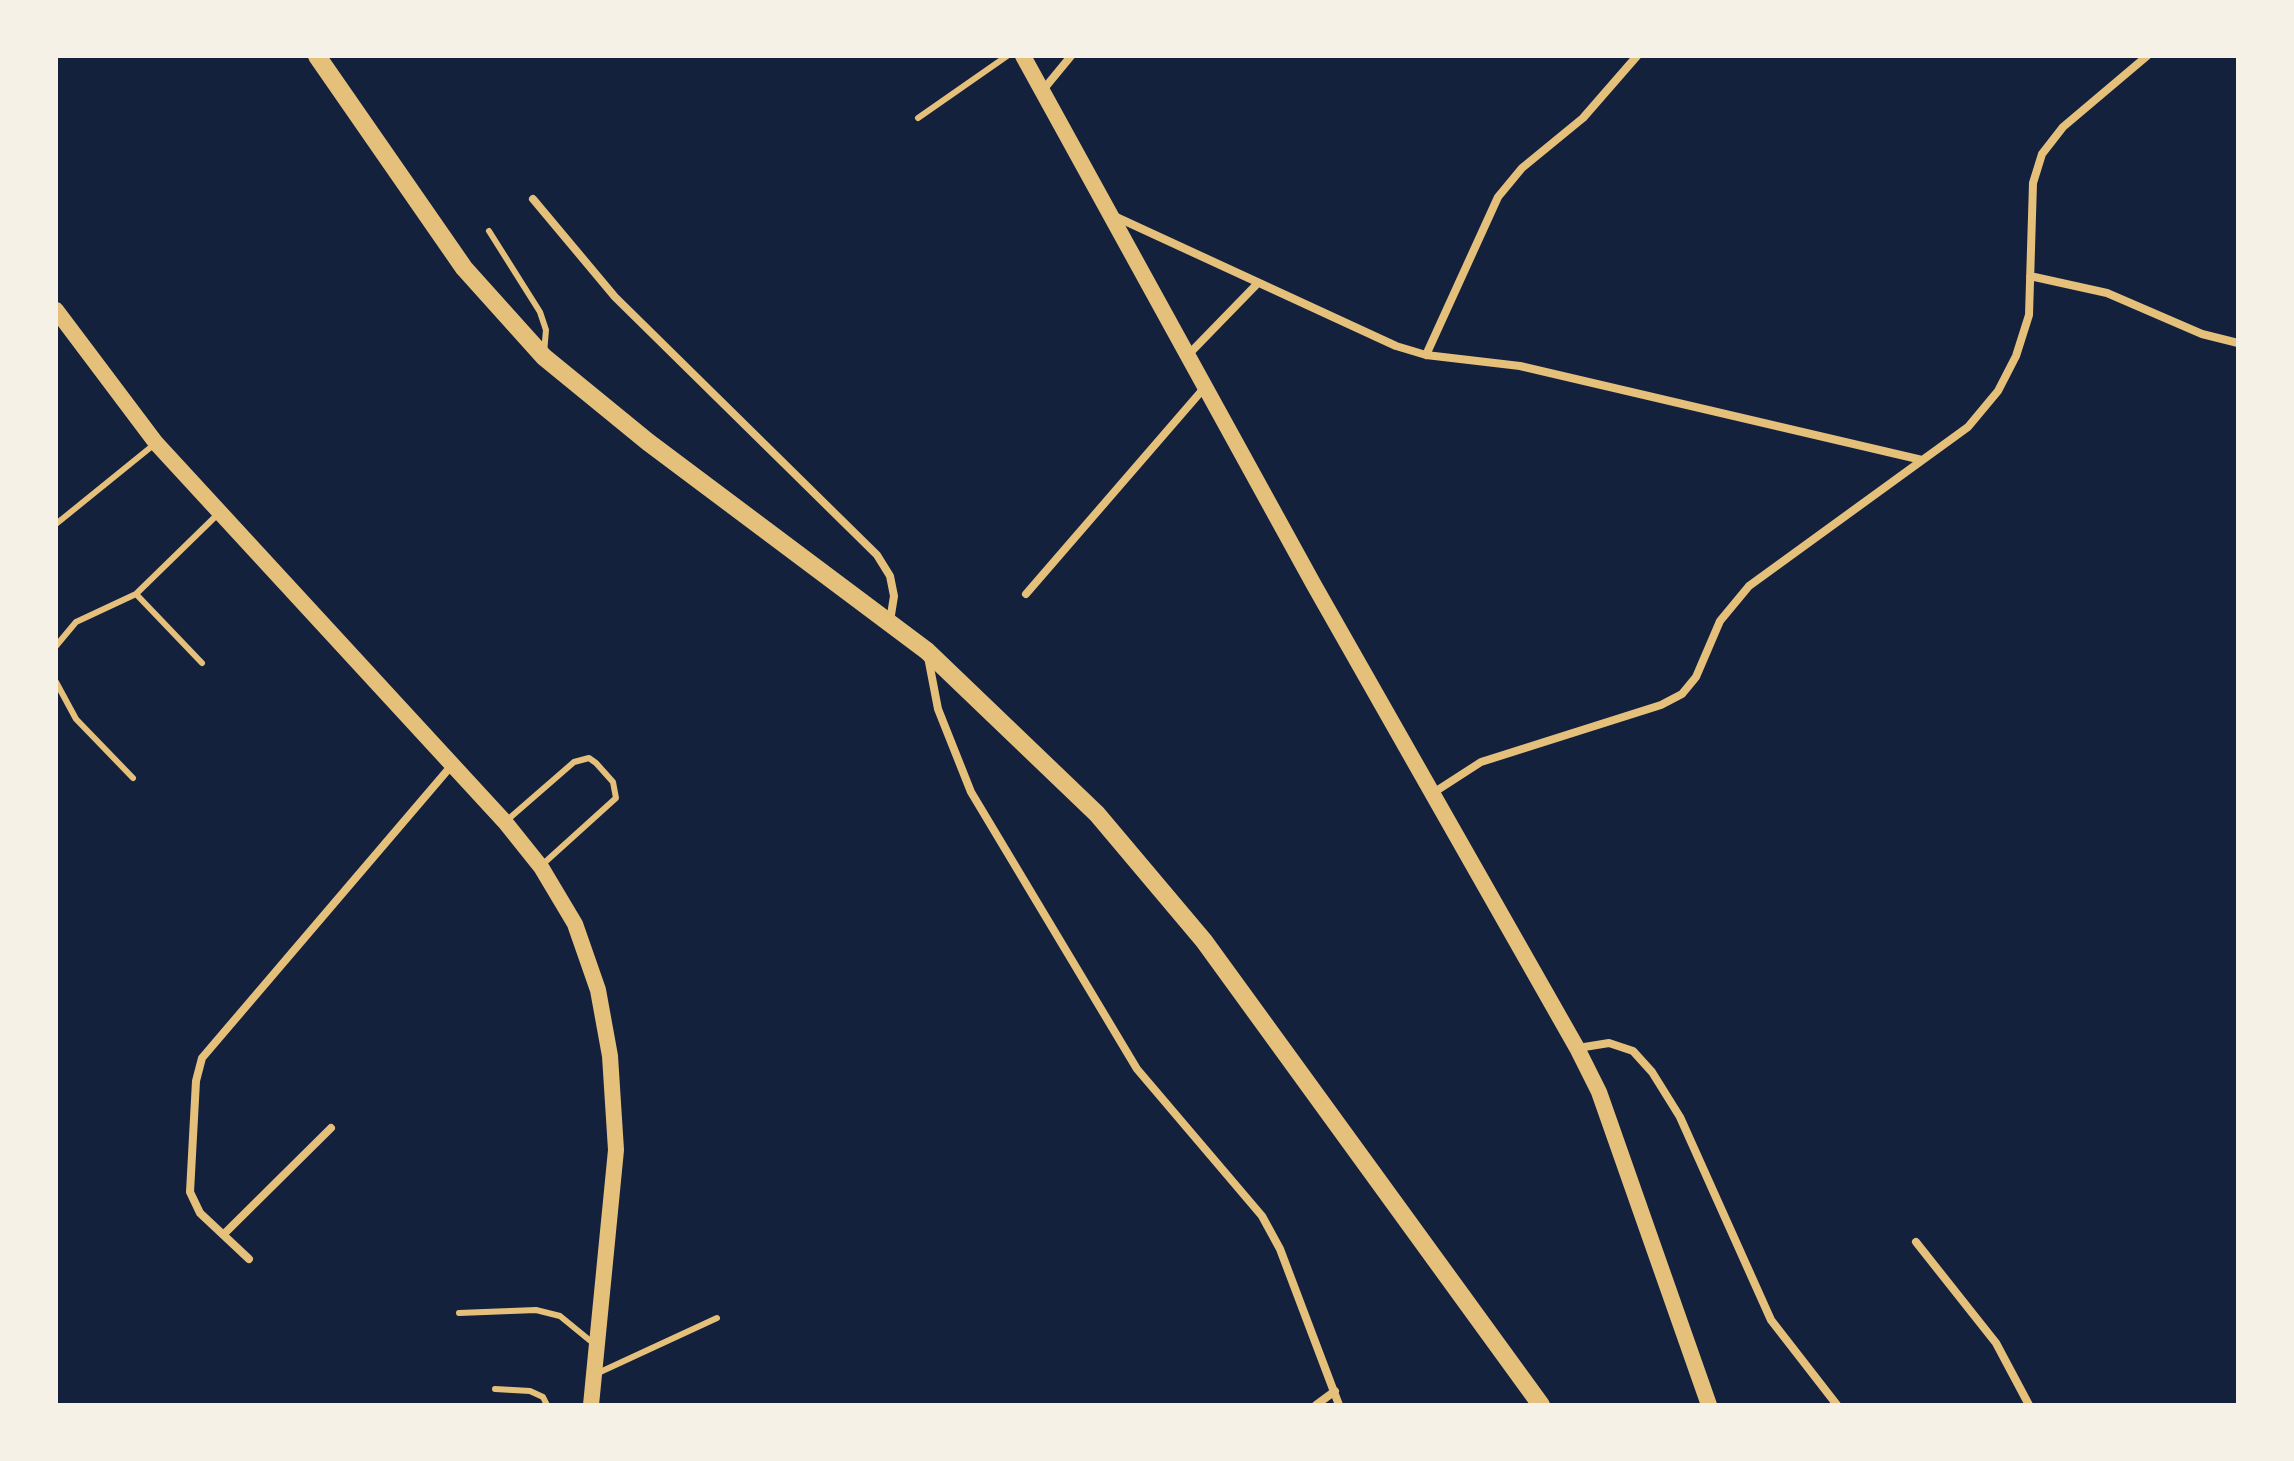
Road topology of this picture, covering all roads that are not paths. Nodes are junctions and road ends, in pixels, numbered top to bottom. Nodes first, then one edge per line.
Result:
1 (317, 56) edge
2 (1007, 56) edge
3 (1023, 56) edge
4 (1071, 56) edge
5 (1637, 56) edge
6 (2147, 56) edge
7 (1042, 91) junction
8 (918, 118) dead end
9 (533, 199) dead end
10 (1113, 216) junction
11 (489, 231) dead end
12 (2030, 276) junction
13 (1258, 283) junction
14 (56, 310) edge
15 (2238, 343) edge
16 (1188, 355) junction
17 (1426, 355) junction
18 (544, 357) junction
19 (1205, 386) junction
20 (156, 443) junction
21 (1923, 461) junction
22 (219, 513) junction
23 (56, 524) edge
24 (136, 594) junction
25 (1026, 594) dead end
26 (890, 621) junction
27 (56, 646) edge
28 (927, 651) junction
29 (202, 663) dead end
30 (56, 682) edge
31 (452, 765) junction
32 (133, 778) dead end
33 (1432, 794) junction
34 (505, 822) junction
35 (541, 867) junction
36 (1577, 1048) junction
37 (331, 1128) dead end
38 (224, 1234) junction
39 (1916, 1242) dead end
40 (249, 1259) dead end
41 (459, 1313) dead end
42 (717, 1318) dead end
43 (596, 1345) junction
44 (594, 1374) junction
45 (495, 1389) dead end
46 (1335, 1391) junction
47 (547, 1405) edge
48 (591, 1405) edge
49 (1316, 1405) edge
50 (1339, 1405) edge
51 (1541, 1405) edge
52 (1709, 1405) edge
53 (1837, 1405) edge
54 (2029, 1405) edge

1 - 18 main road
2 - 8 lane
3 - 7 main road
4 - 7 street
5 - 17 street
6 - 12 street
7 - 10 main road
9 - 26 street
10 - 13 street
10 - 16 main road
11 - 18 lane
12 - 15 street
12 - 21 street
13 - 16 street
13 - 17 street
14 - 20 main road
16 - 19 main road
17 - 21 street
18 - 26 main road
19 - 25 street
19 - 33 main road
20 - 22 main road
20 - 23 lane
21 - 33 street
22 - 24 lane
22 - 31 main road
24 - 27 lane
24 - 29 lane
26 - 28 main road
28 - 46 street
28 - 51 main road
30 - 32 lane
31 - 34 main road
31 - 38 street
33 - 36 main road
34 - 35 main road
34 - 35 lane
35 - 43 main road
36 - 52 main road
36 - 53 street
37 - 38 street
38 - 40 street
39 - 54 street
41 - 43 lane
42 - 44 lane
43 - 44 main road
44 - 48 main road
45 - 47 lane
46 - 49 street
46 - 50 street

